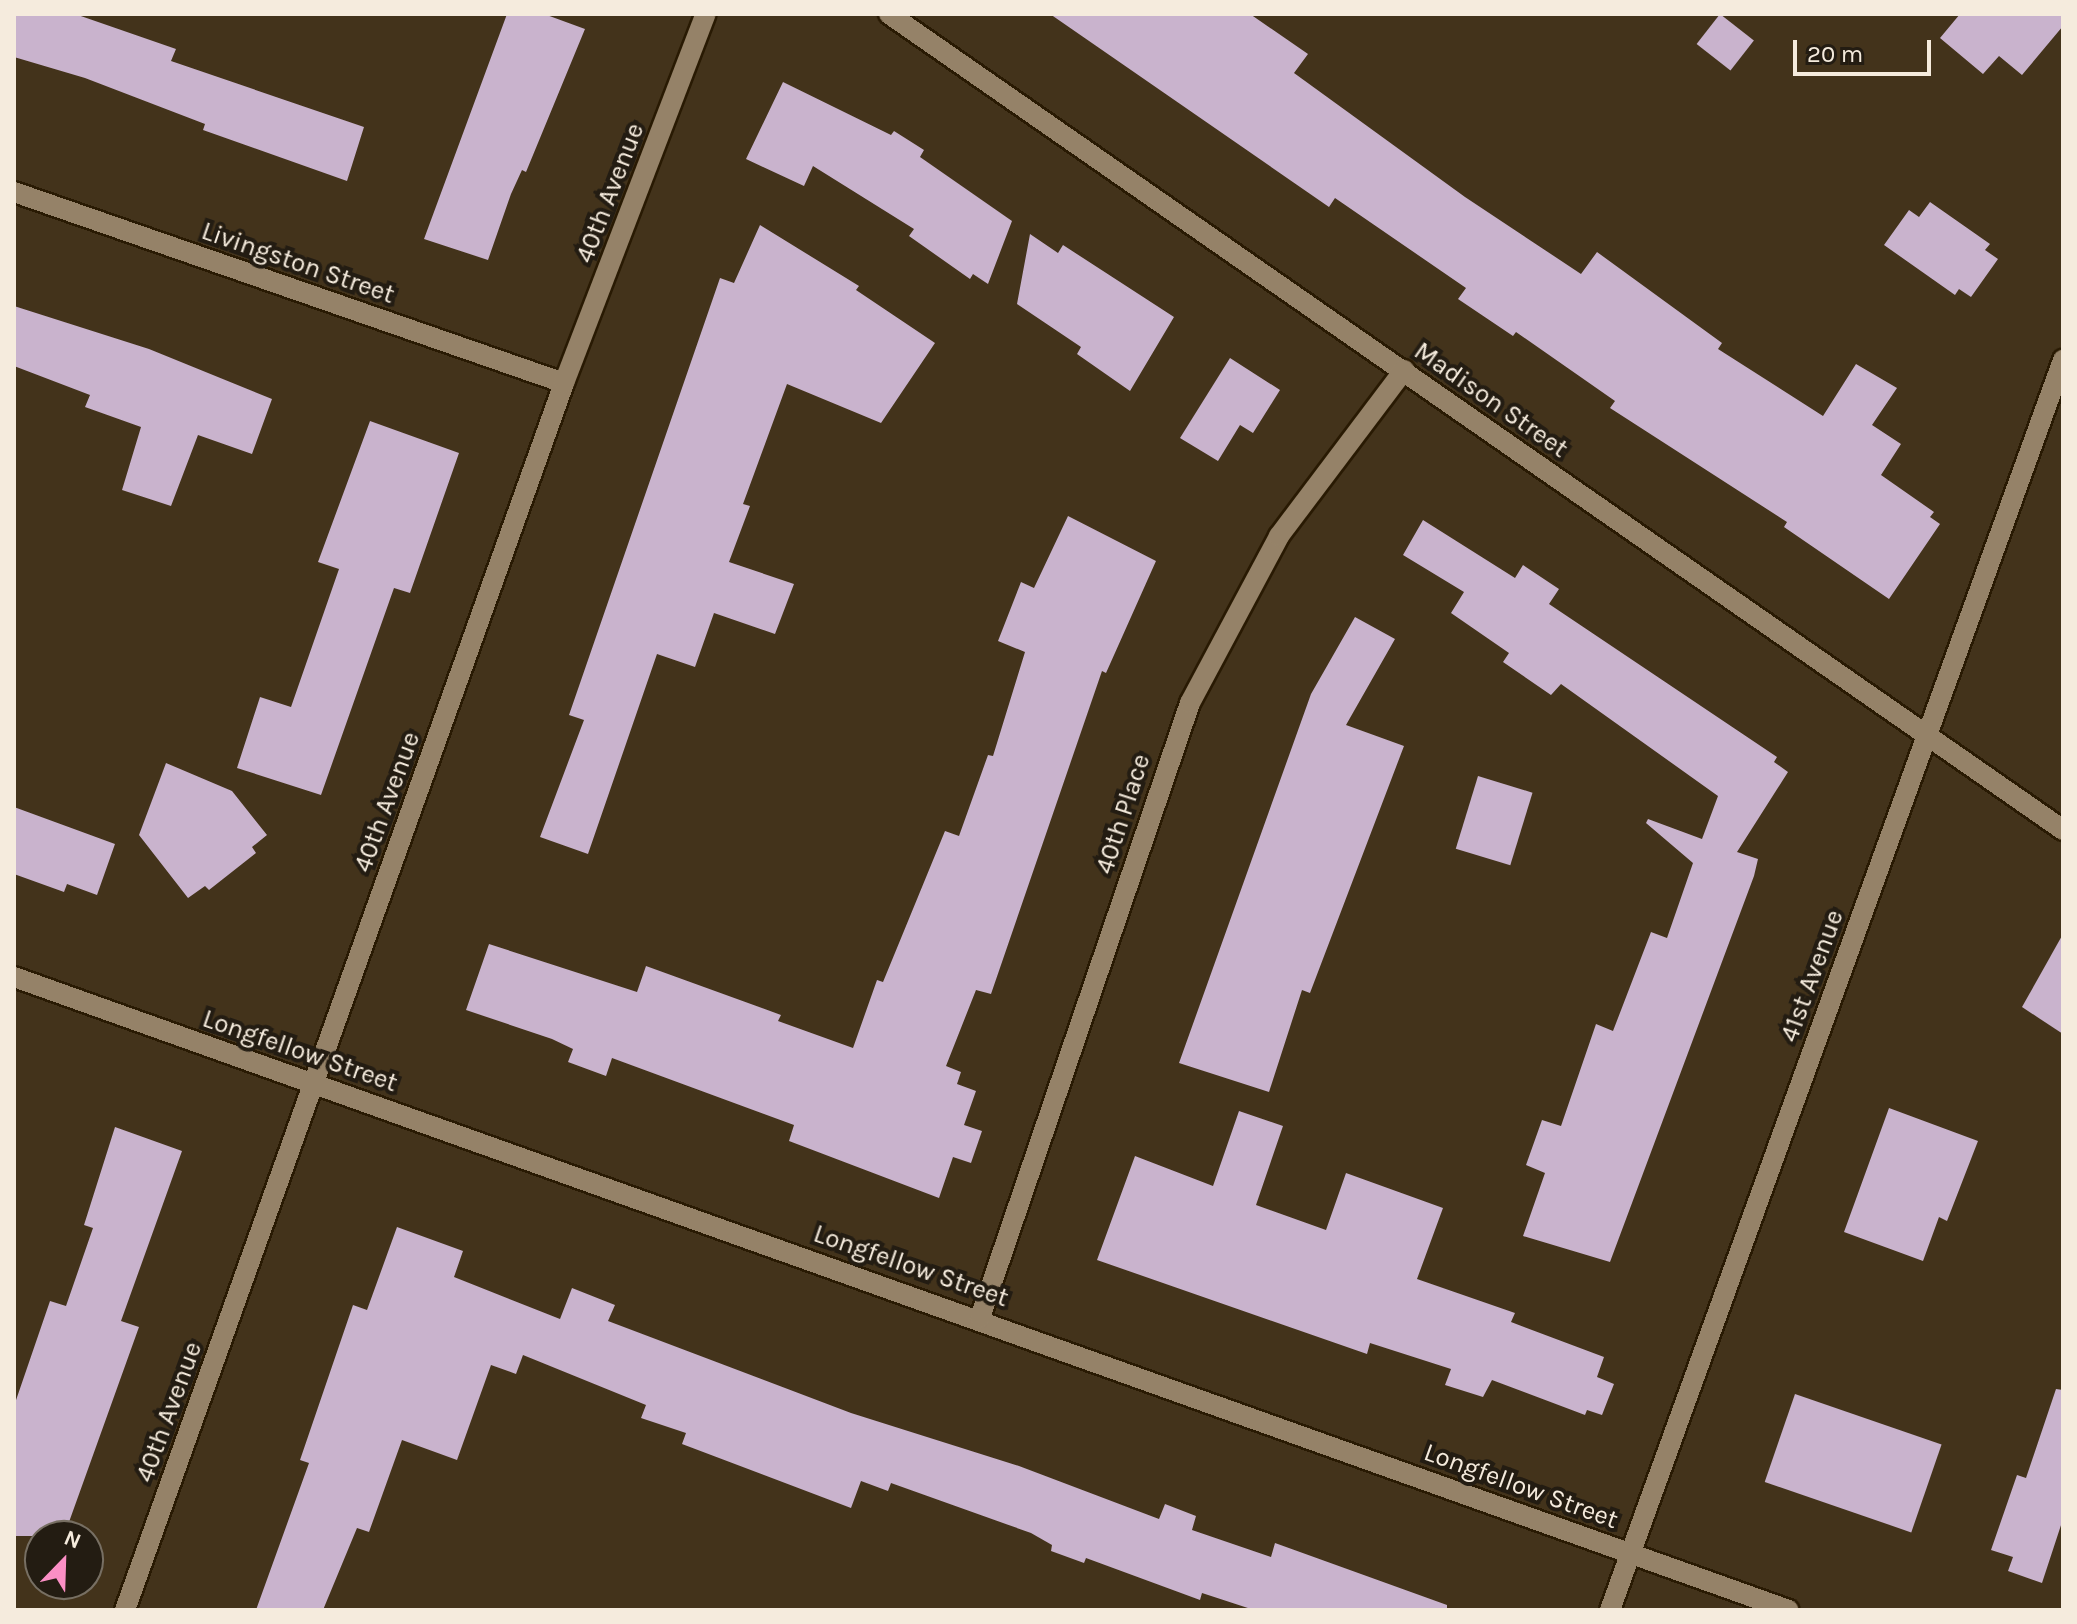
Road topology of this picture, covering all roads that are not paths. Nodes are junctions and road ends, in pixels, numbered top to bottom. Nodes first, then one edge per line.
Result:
1 (706, 14) edge
2 (889, 14) edge
3 (14, 192) edge
4 (2063, 360) edge
5 (1404, 370) junction
6 (564, 383) junction
7 (1928, 736) junction
8 (2063, 830) edge
9 (14, 977) edge
10 (314, 1083) junction
11 (980, 1318) junction
12 (1630, 1553) junction
13 (125, 1610) edge
14 (1610, 1610) edge
15 (1789, 1610) edge

1 - 6 street, 40th Avenue
2 - 5 street, Madison Street
3 - 6 street, Livingston Street
4 - 7 street, 41st Avenue
5 - 7 street, Madison Street
5 - 11 street, 40th Place
6 - 10 street, 40th Avenue
7 - 8 street, Madison Street
7 - 12 street, 41st Avenue
9 - 10 street, Longfellow Street
10 - 11 street, Longfellow Street
10 - 13 street, 40th Avenue
11 - 12 street, Longfellow Street
12 - 14 street, 41st Avenue
12 - 15 street, Longfellow Street

